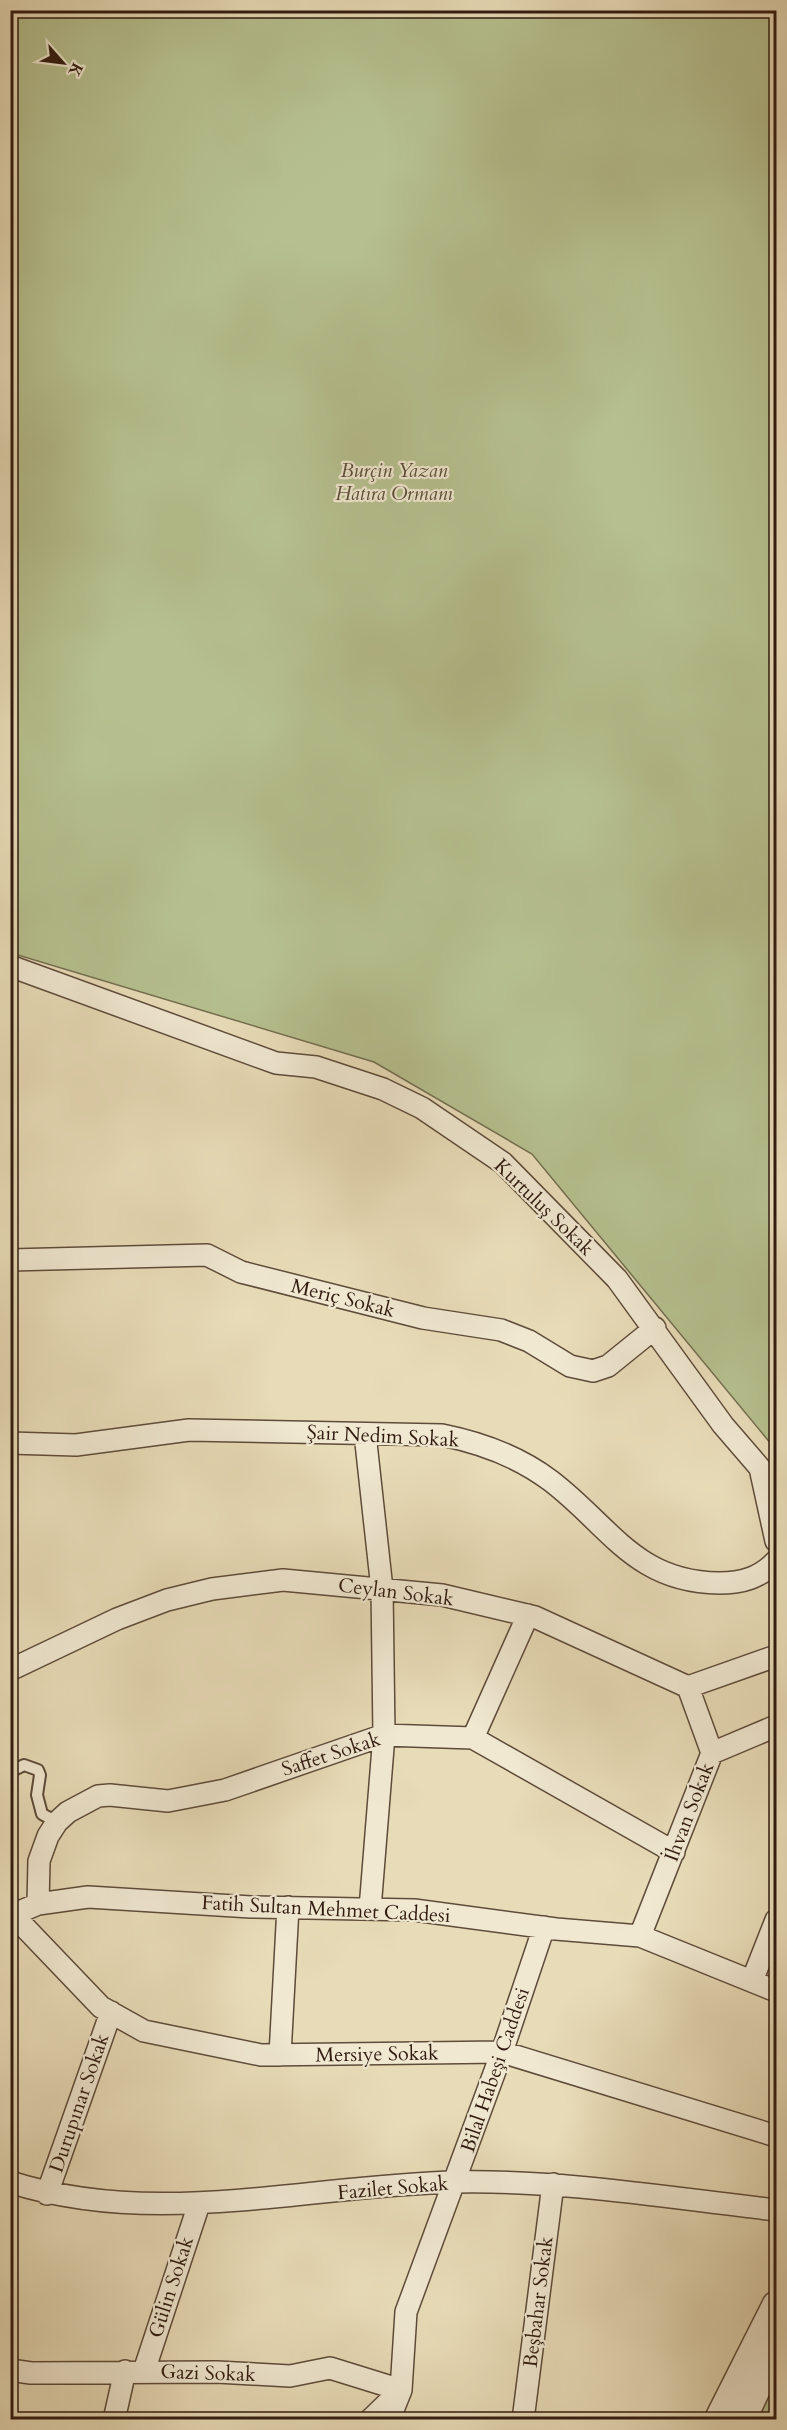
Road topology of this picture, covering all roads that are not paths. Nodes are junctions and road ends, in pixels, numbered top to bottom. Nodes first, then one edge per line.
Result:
1 (10, 966) edge
2 (10, 1260) edge
3 (655, 1328) junction
4 (365, 1434) junction
5 (10, 1443) edge
6 (768, 1470) edge
7 (777, 1541) edge
8 (777, 1561) edge
9 (382, 1589) junction
10 (528, 1615) junction
11 (777, 1656) edge
12 (10, 1670) edge
13 (688, 1687) junction
14 (777, 1726) edge
15 (384, 1735) junction
16 (472, 1738) junction
17 (712, 1753) junction
18 (10, 1772) edge
19 (57, 1822) junction
20 (674, 1852) junction
21 (38, 1904) junction
22 (288, 1907) junction
23 (370, 1909) junction
24 (12, 1915) edge
25 (777, 1920) edge
26 (544, 1927) junction
27 (640, 1936) junction
28 (752, 1981) junction
29 (777, 1991) edge
30 (111, 2012) junction
31 (502, 2052) junction
32 (280, 2055) junction
33 (777, 2136) edge
34 (10, 2181) edge
35 (455, 2182) junction
36 (553, 2184) junction
37 (47, 2194) junction
38 (199, 2204) junction
39 (777, 2210) edge
40 (777, 2305) edge
41 (777, 2348) edge
42 (10, 2370) edge
43 (135, 2371) junction
44 (401, 2390) junction
45 (114, 2420) edge
46 (370, 2420) edge
47 (389, 2420) edge
48 (523, 2420) edge
49 (718, 2420) edge
50 (742, 2420) edge

1 - 3 street, Kurtuluş Sokak
2 - 3 street, Meriç Sokak
3 - 6 street, Kurtuluş Sokak
4 - 5 street, Şair Nedim Sokak
4 - 8 street, Şair Nedim Sokak
4 - 9 street
6 - 7 street, Kurtuluş Sokak
9 - 10 street, Ceylan Sokak
9 - 12 street, Ceylan Sokak
9 - 15 street
10 - 13 street, Ceylan Sokak
10 - 16 street
11 - 13 street
13 - 17 street
14 - 17 street, İhvan Sokak
15 - 16 street, Saffet Sokak
15 - 19 street, Saffet Sokak
15 - 23 street
16 - 20 street, Saffet Sokak
17 - 20 street, İhvan Sokak
18 - 19 lane
19 - 21 street
20 - 27 street, İhvan Sokak
21 - 22 street, Fatih Sultan Mehmet Caddesi
21 - 24 street, Fatih Sultan Mehmet Caddesi
22 - 23 street, Fatih Sultan Mehmet Caddesi
22 - 32 street
23 - 26 street, Fatih Sultan Mehmet Caddesi
24 - 30 street, Mersiye Sokak
25 - 28 street
26 - 27 street, Fatih Sultan Mehmet Caddesi
26 - 31 street, Bilal Habeşi Caddesi
27 - 28 street, Fatih Sultan Mehmet Caddesi
28 - 29 street, Fatih Sultan Mehmet Caddesi
30 - 32 street, Mersiye Sokak
30 - 37 street, Durupınar Sokak
31 - 32 street, Mersiye Sokak
31 - 33 street, Mersiye Sokak
31 - 35 street, Bilal Habeşi Caddesi
34 - 37 street, Fazilet Sokak
35 - 36 street, Fazilet Sokak
35 - 38 street, Fazilet Sokak
35 - 44 street, Bilal Habeşi Caddesi
36 - 39 street, Fazilet Sokak
36 - 48 street, Beşbahar Sokak
37 - 38 street, Fazilet Sokak
38 - 43 street, Gülin Sokak
40 - 49 street
41 - 50 street
42 - 43 street, Gazi Sokak
43 - 44 street, Gazi Sokak
43 - 45 street, Gülin Sokak
44 - 46 street
44 - 47 street, Bilal Habeşi Caddesi

